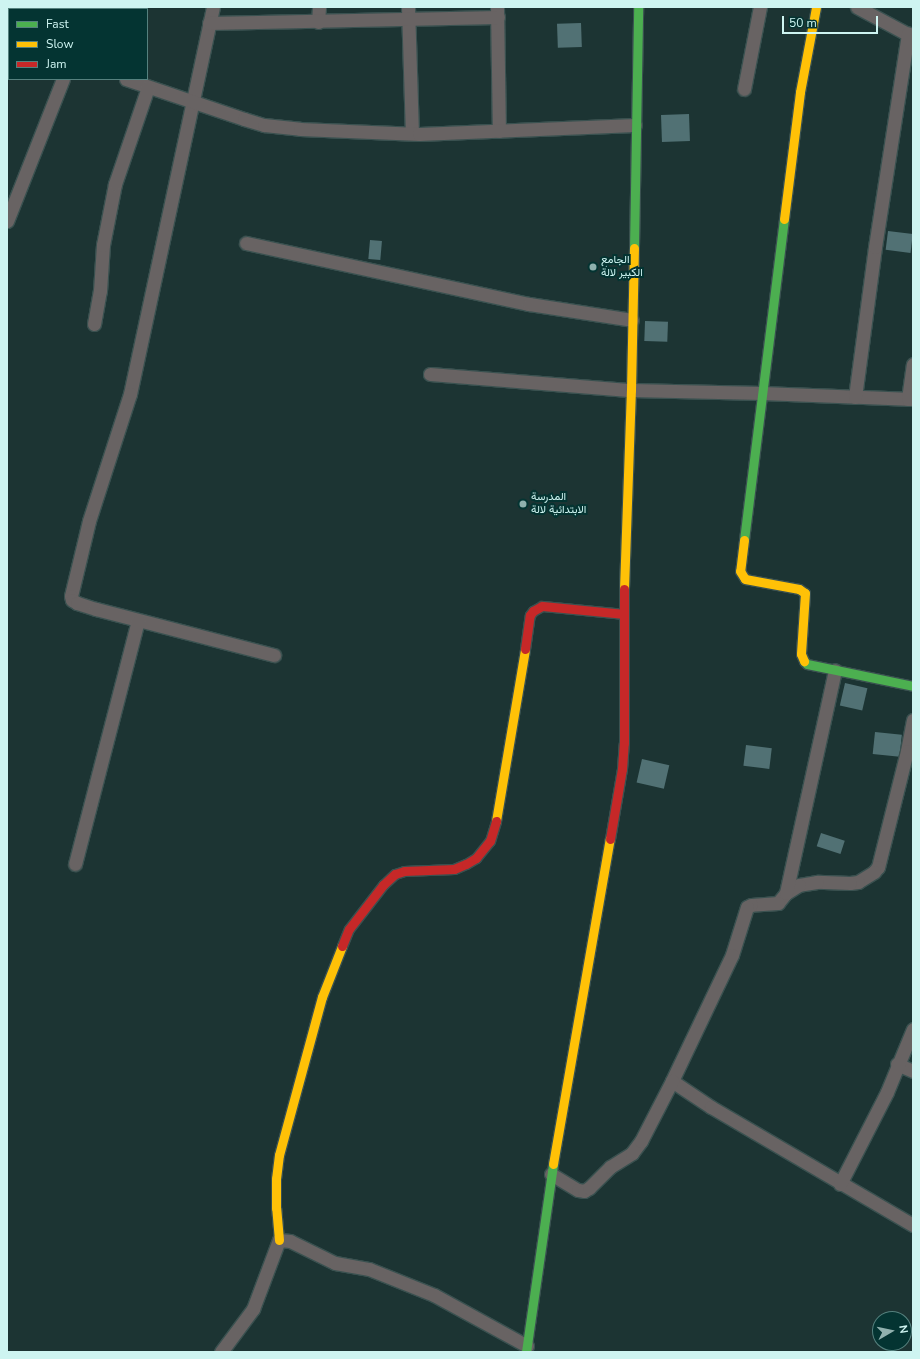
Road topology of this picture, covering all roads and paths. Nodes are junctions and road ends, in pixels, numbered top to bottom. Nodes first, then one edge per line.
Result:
1 (213, 7) edge
2 (319, 7) edge
3 (638, 7) edge
4 (760, 7) edge
5 (816, 7) edge
6 (857, 7) edge
7 (498, 12) edge
8 (408, 13) edge
9 (318, 22) junction
10 (209, 24) junction
11 (911, 35) edge
12 (63, 80) edge
13 (129, 80) edge
14 (148, 87) junction
15 (744, 89) dead end
16 (193, 102) junction
17 (635, 126) junction
18 (499, 131) junction
19 (412, 133) junction
20 (11, 197) edge
21 (7, 221) edge
22 (246, 243) dead end
23 (632, 320) junction
24 (94, 324) dead end
25 (913, 364) edge
26 (430, 374) dead end
27 (631, 390) junction
28 (762, 393) junction
29 (855, 397) junction
30 (911, 399) edge
31 (623, 614) junction
32 (138, 621) junction
33 (274, 655) dead end
34 (835, 670) junction
35 (913, 686) edge
36 (913, 720) edge
37 (75, 864) dead end
38 (786, 893) junction
39 (913, 1029) edge
40 (897, 1064) junction
41 (913, 1072) edge
42 (672, 1081) junction
43 (551, 1174) junction
44 (840, 1184) junction
45 (913, 1225) edge
46 (279, 1240) junction
47 (527, 1349) edge
48 (221, 1352) edge

1 - 10 street
2 - 9 street
3 - 17 street
4 - 15 street
5 - 28 street
6 - 11 street
7 - 8 street
7 - 18 street
8 - 9 street
8 - 19 street
9 - 10 street
10 - 16 street
11 - 29 street
12 - 20 street
13 - 14 street
14 - 16 street
14 - 24 street
16 - 19 street
16 - 32 street
17 - 18 street
17 - 23 street
18 - 19 street
20 - 21 street
22 - 23 street
23 - 27 street
25 - 30 street
26 - 27 street
27 - 28 street
27 - 31 street
28 - 29 street
28 - 34 street
29 - 30 street
31 - 43 street
31 - 46 street
32 - 33 street
32 - 37 street
34 - 35 street
34 - 38 street
36 - 38 street
38 - 42 street
39 - 40 street
40 - 41 street
40 - 44 street
42 - 43 street
42 - 44 street
43 - 47 street
44 - 45 street
46 - 47 street
46 - 48 street

